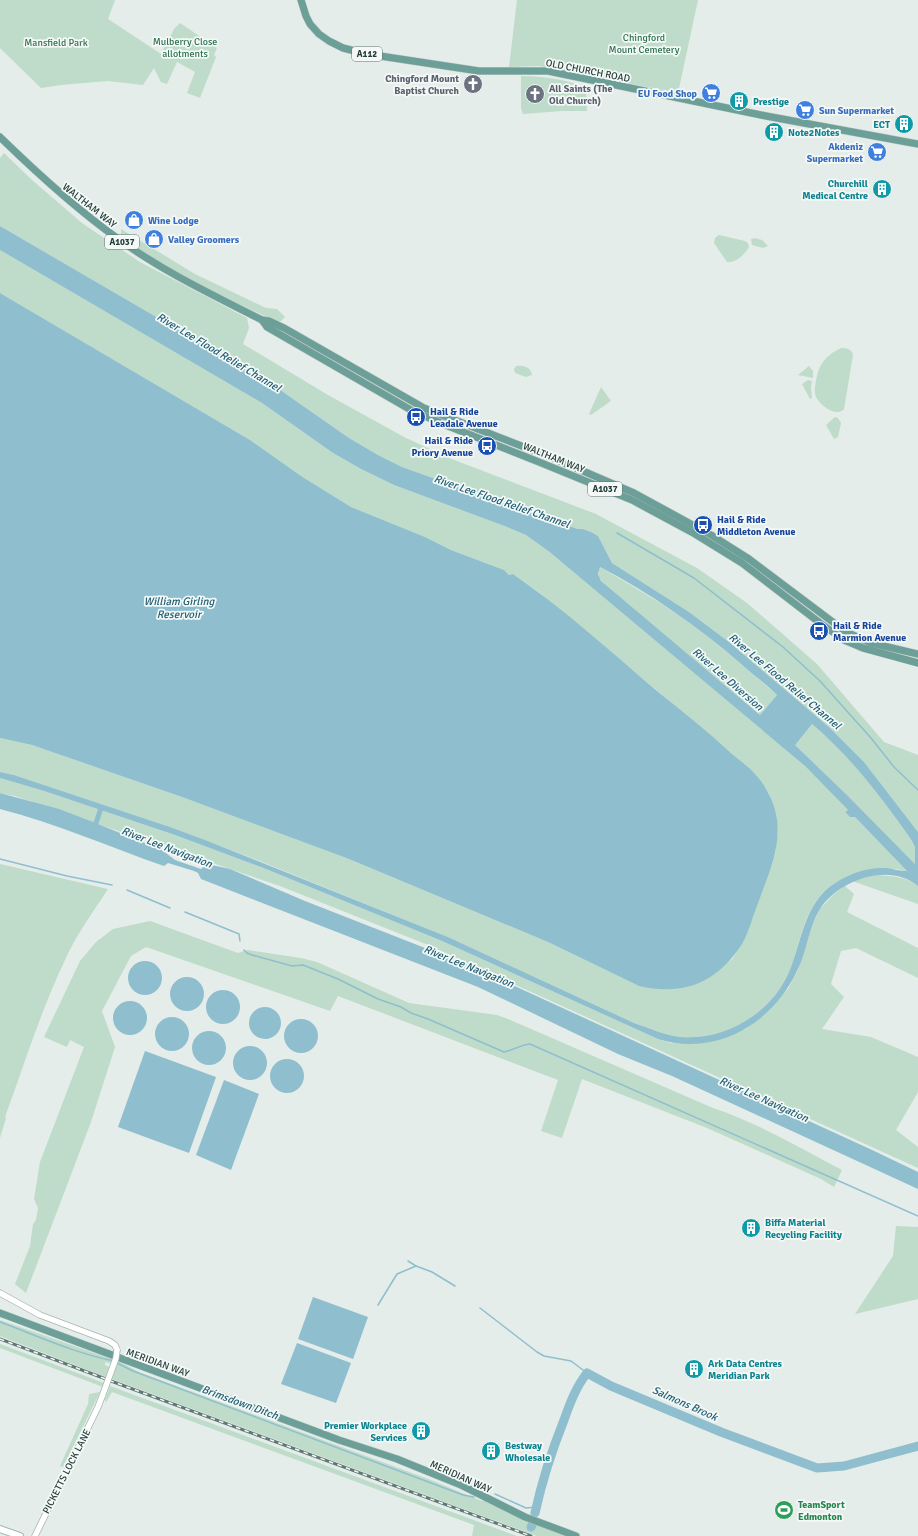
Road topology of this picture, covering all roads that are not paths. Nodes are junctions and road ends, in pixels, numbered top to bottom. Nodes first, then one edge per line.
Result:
1 (301, 0) edge
2 (0, 137) edge
3 (918, 144) edge
4 (410, 405) junction
5 (476, 429) junction
6 (474, 437) junction
7 (524, 452) junction
8 (555, 460) junction
9 (552, 467) junction
10 (576, 468) junction
11 (574, 476) junction
12 (603, 484) junction
13 (754, 567) junction
14 (803, 601) junction
15 (799, 607) junction
16 (918, 654) edge
17 (918, 663) edge
18 (0, 1294) edge
19 (0, 1313) edge
20 (0, 1529) edge
21 (20, 1536) edge
22 (35, 1536) edge
23 (576, 1536) edge

1 - 3 main road, OLD CHURCH ROAD / A112
2 - 4 main road, WALTHAM WAY / A1037
4 - 5 main road, WALTHAM WAY / A1037
4 - 6 main road, WALTHAM WAY / A1037
5 - 6 main road
5 - 7 main road, WALTHAM WAY / A1037
6 - 7 main road, WALTHAM WAY / A1037
7 - 8 main road, WALTHAM WAY / A1037
7 - 9 main road, WALTHAM WAY / A1037
8 - 9 main road
8 - 10 main road, WALTHAM WAY / A1037
9 - 11 main road, WALTHAM WAY / A1037
10 - 11 main road
10 - 12 main road, WALTHAM WAY / A1037
11 - 12 main road, WALTHAM WAY / A1037
12 - 13 main road, WALTHAM WAY / A1037
13 - 14 main road, WALTHAM WAY / A1037
13 - 15 main road, WALTHAM WAY / A1037
14 - 15 main road
14 - 16 main road, WALTHAM WAY / A1037
15 - 17 main road, WALTHAM WAY / A1037
18 - 22 street, PICKETTS LOCK LANE, bridge
19 - 23 main road, MERIDIAN WAY
20 - 21 main road

